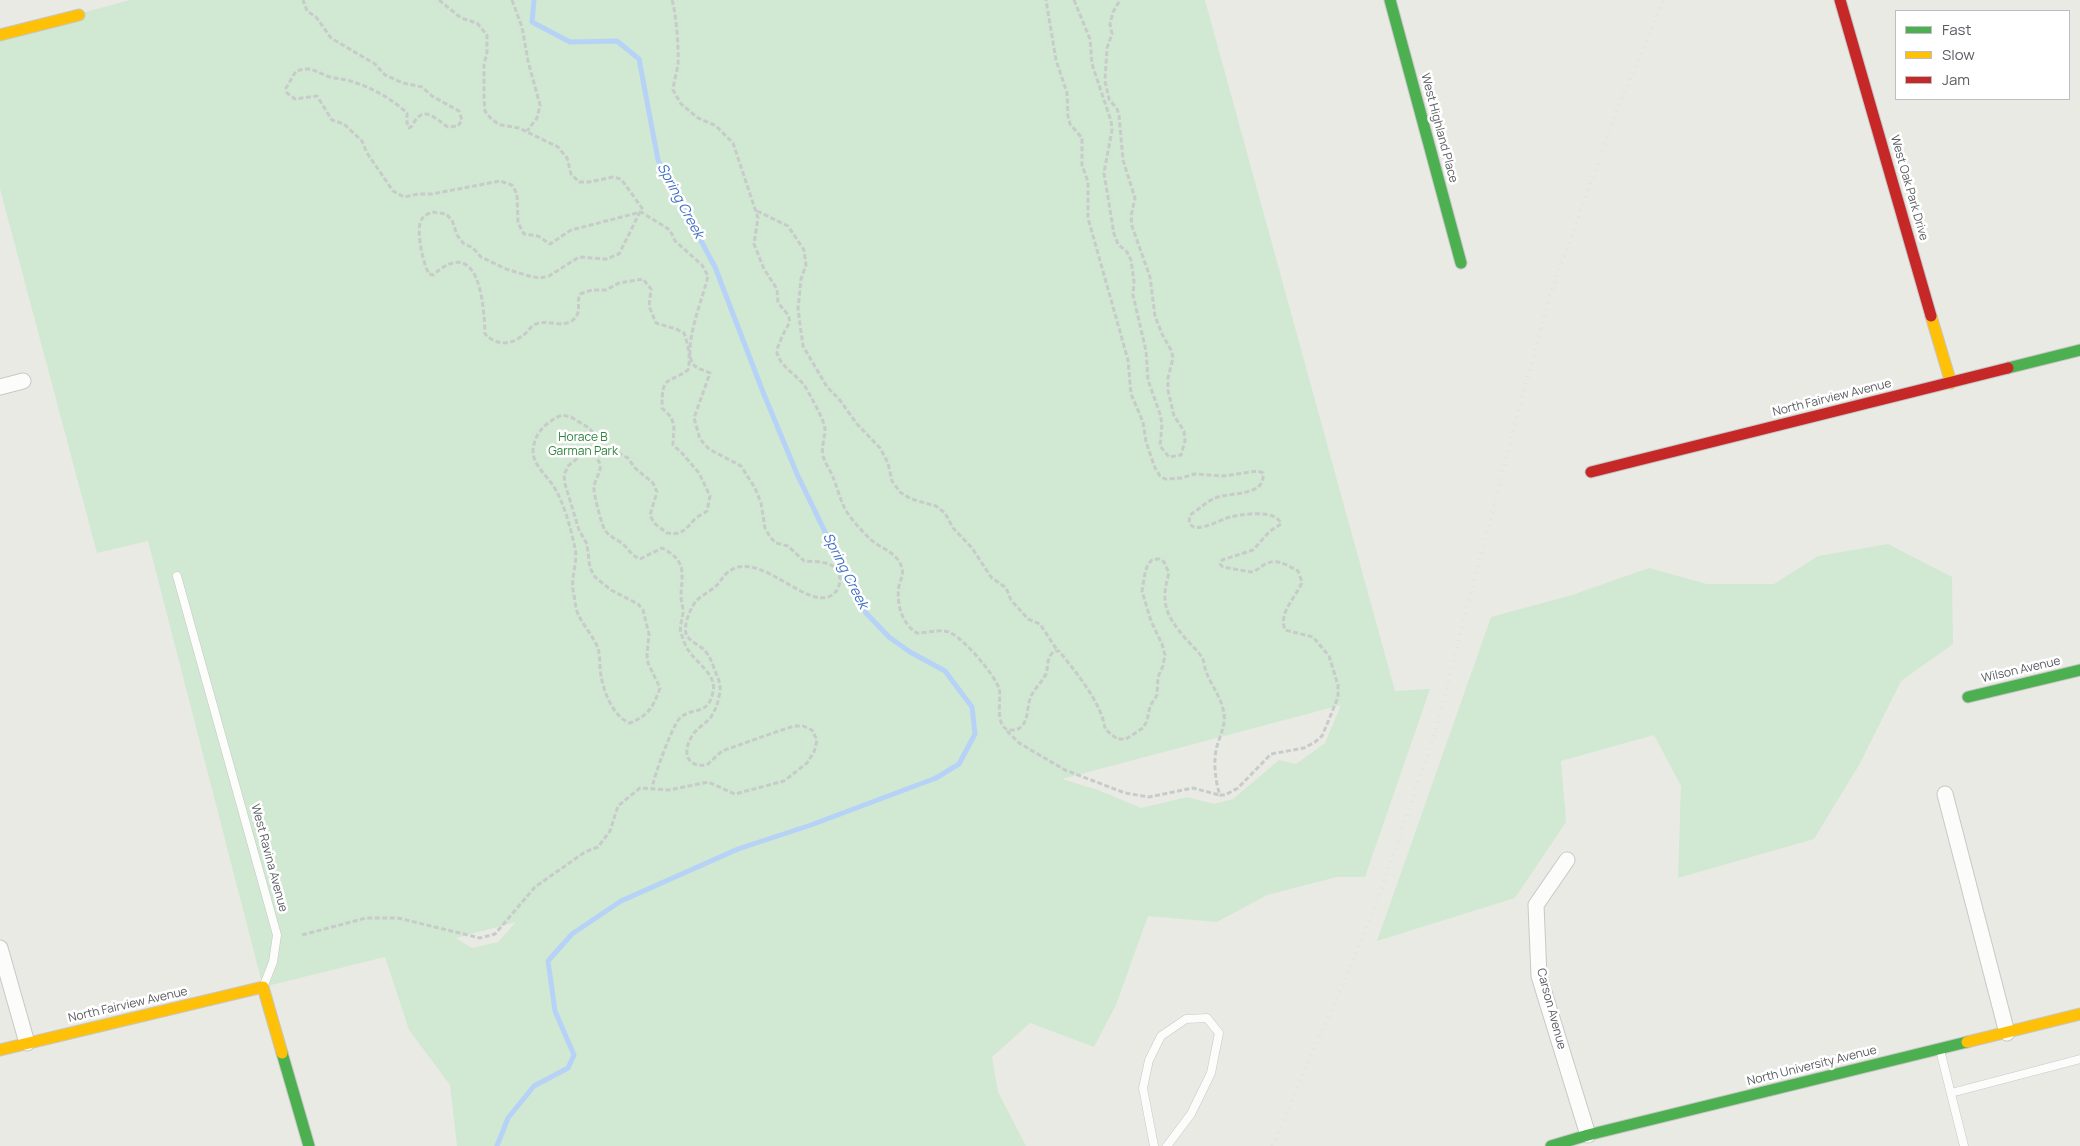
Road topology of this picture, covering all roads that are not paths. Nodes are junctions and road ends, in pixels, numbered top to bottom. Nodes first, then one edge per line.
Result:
1 (1390, 0) edge
2 (1840, 0) edge
3 (79, 15) dead end
4 (0, 35) edge
5 (1461, 263) dead end
6 (2080, 350) edge
7 (23, 381) dead end
8 (1951, 383) junction
9 (0, 387) edge
10 (1591, 472) dead end
11 (177, 576) dead end
12 (2080, 670) edge
13 (1968, 697) dead end
14 (1945, 794) dead end
15 (1567, 860) dead end
16 (0, 948) edge
17 (263, 987) junction
18 (2080, 1014) edge
19 (2007, 1032) junction
20 (27, 1043) junction
21 (0, 1050) edge
22 (1940, 1050) junction
23 (2080, 1059) edge
24 (1951, 1093) junction
25 (1588, 1135) junction
26 (309, 1146) edge
27 (1154, 1146) edge
28 (1167, 1146) edge
29 (1551, 1146) edge
30 (1964, 1146) edge

1 - 5 street, West Highland Place
2 - 8 street, West Oak Park Drive
3 - 4 street
6 - 8 street, North Fairview Avenue
7 - 9 street
8 - 10 street, North Fairview Avenue
11 - 17 lane, West Ravina Avenue
12 - 13 street, Wilson Avenue
14 - 19 street
15 - 25 street, Carson Avenue
16 - 20 street
17 - 20 street, North Fairview Avenue
17 - 26 street
18 - 19 street, North University Avenue
19 - 22 street, North University Avenue
20 - 21 street, North Fairview Avenue
22 - 24 lane
22 - 25 street, North University Avenue
23 - 24 lane
24 - 30 lane
25 - 29 street, North University Avenue
27 - 28 lane

